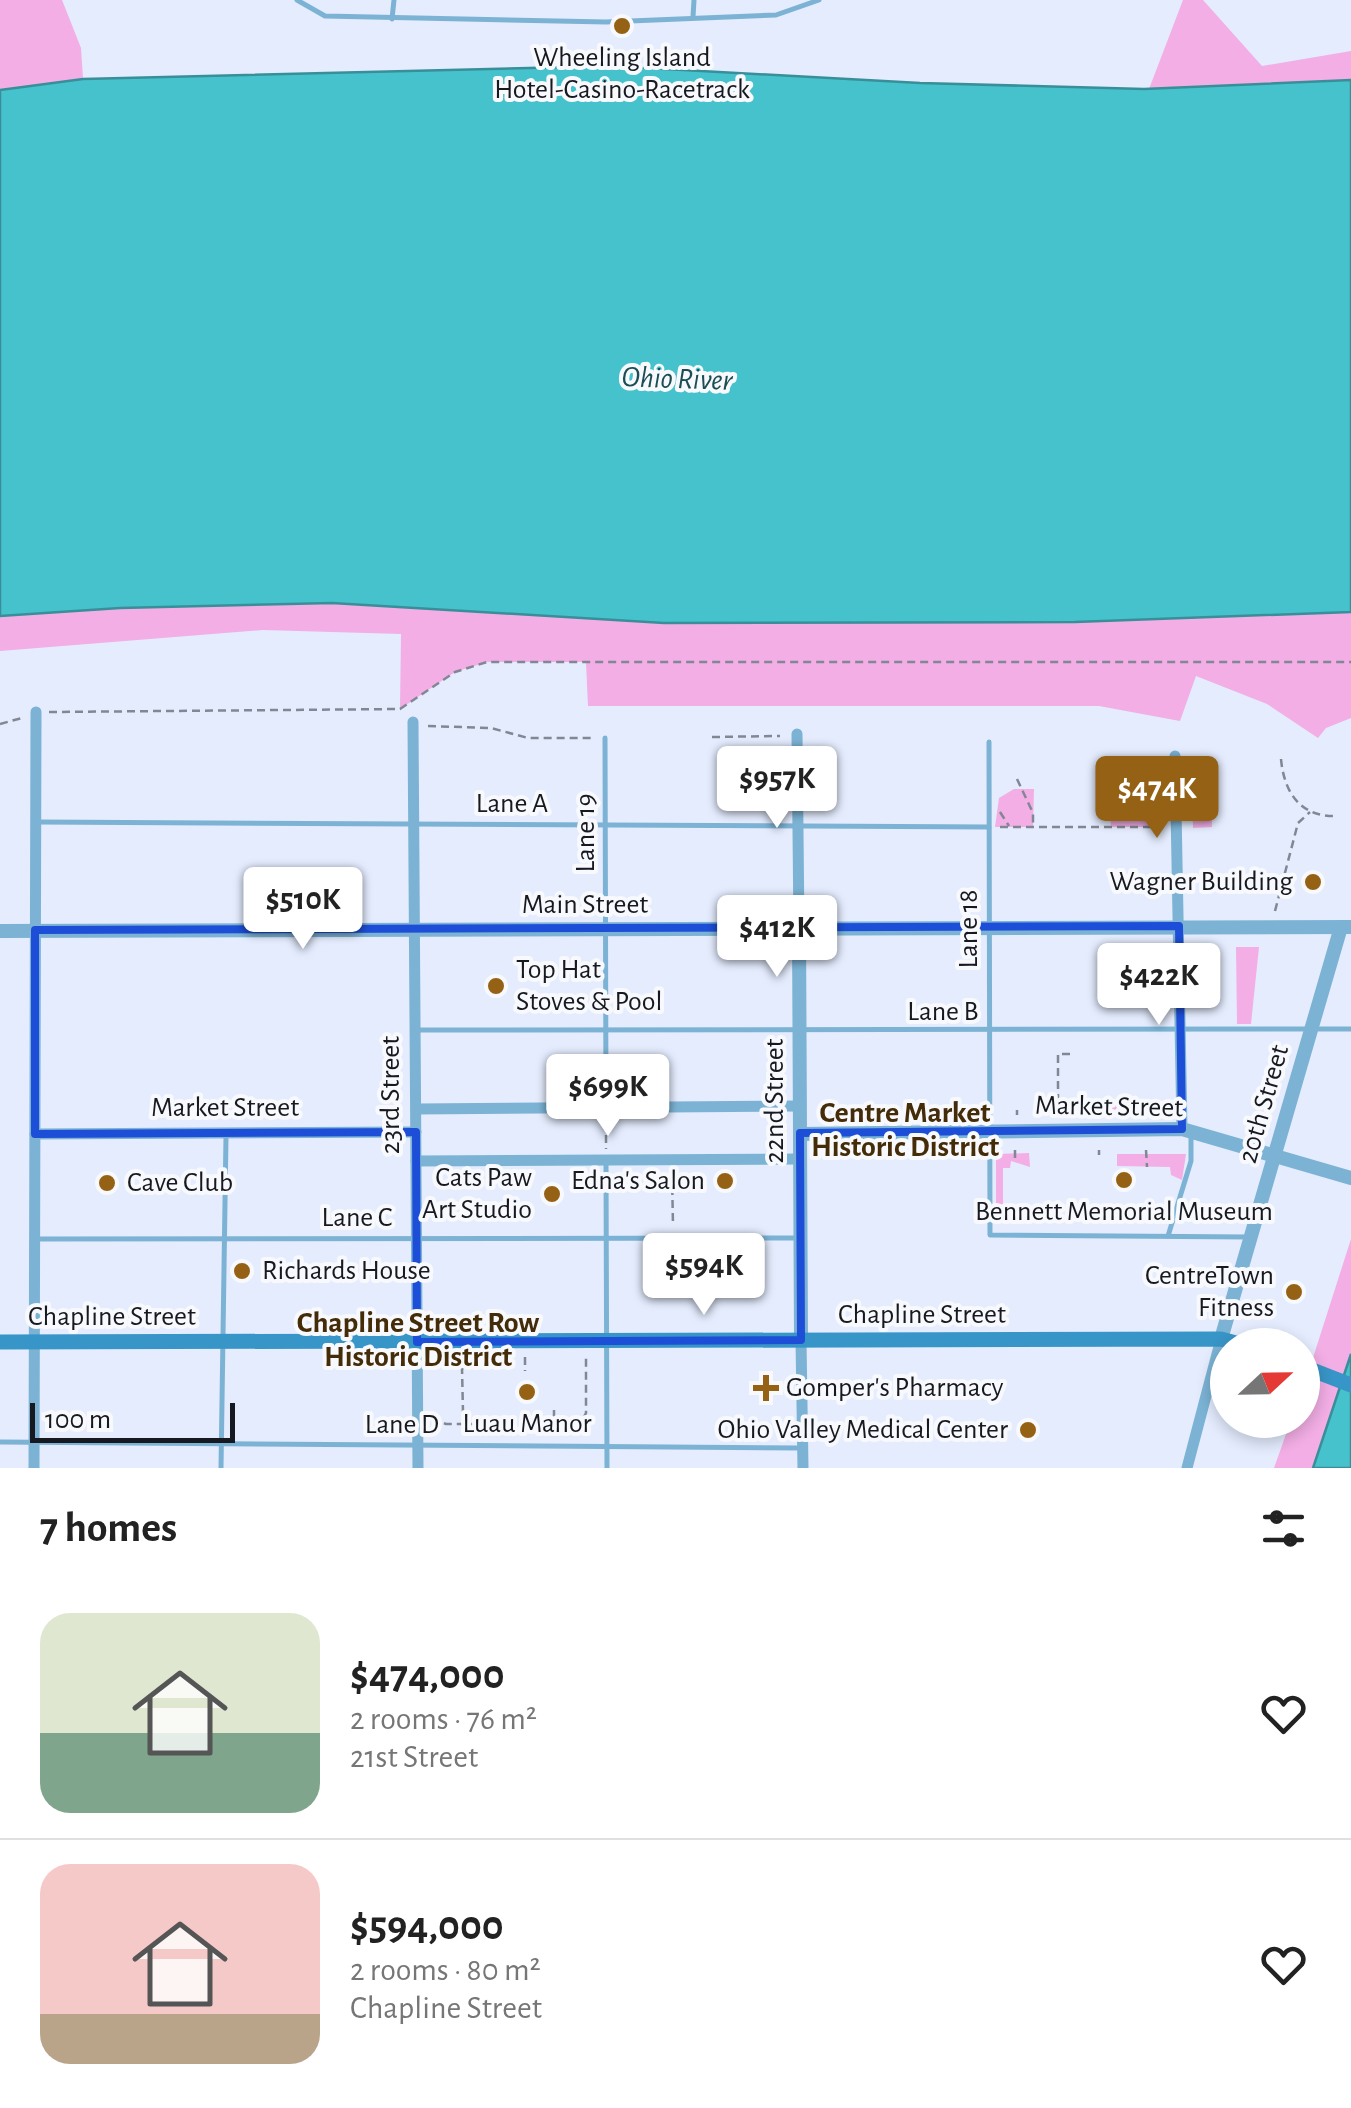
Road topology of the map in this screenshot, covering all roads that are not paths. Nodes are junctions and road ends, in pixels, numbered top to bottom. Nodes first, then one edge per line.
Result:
1 (296, 0) edge
2 (394, 0) edge
3 (694, 0) edge
4 (819, 0) edge
5 (693, 18) junction
6 (392, 20) junction
7 (36, 712) road end
8 (414, 724) road end
9 (797, 734) dead end
10 (605, 738) road end
11 (988, 742) dead end
12 (1175, 756) dead end
13 (36, 822) junction
14 (414, 824) junction
15 (606, 824) junction
16 (798, 824) junction
17 (989, 827) junction
18 (1179, 926) junction
19 (988, 927) junction
20 (799, 928) junction
21 (1346, 928) edge
22 (36, 930) junction
23 (415, 930) junction
24 (605, 930) junction
25 (0, 931) edge
26 (416, 1030) junction
27 (605, 1030) junction
28 (1180, 1030) junction
29 (1311, 1030) junction
30 (1351, 1030) edge
31 (800, 1031) junction
32 (989, 1032) junction
33 (800, 1106) junction
34 (606, 1108) junction
35 (416, 1109) junction
36 (1186, 1131) junction
37 (416, 1132) junction
38 (989, 1132) junction
39 (226, 1133) junction
40 (35, 1134) junction
41 (800, 1134) junction
42 (1276, 1153) junction
43 (800, 1159) junction
44 (606, 1160) junction
45 (416, 1161) junction
46 (1351, 1178) edge
47 (1168, 1236) junction
48 (1251, 1236) junction
49 (416, 1238) junction
50 (606, 1238) junction
51 (800, 1238) junction
52 (35, 1239) junction
53 (222, 1239) junction
54 (1224, 1328) edge
55 (801, 1340) junction
56 (1210, 1340) edge
57 (222, 1341) junction
58 (0, 1342) edge
59 (34, 1342) junction
60 (418, 1342) junction
61 (607, 1342) junction
62 (1320, 1373) edge
63 (1210, 1381) edge
64 (1351, 1385) edge
65 (0, 1442) edge
66 (34, 1442) junction
67 (221, 1443) junction
68 (418, 1445) junction
69 (607, 1446) junction
70 (803, 1448) junction
71 (34, 1468) edge
72 (221, 1468) edge
73 (418, 1468) edge
74 (607, 1468) edge
75 (803, 1468) edge
76 (1187, 1468) edge

1 - 6 lane
2 - 6 lane
3 - 5 lane
4 - 5 lane
5 - 6 lane
7 - 13 street
8 - 14 street, 23rd Street
9 - 16 street, 22nd Street
10 - 15 lane, Lane 19
11 - 17 lane, Lane 18
12 - 18 street
13 - 14 lane, Lane A
13 - 22 street
14 - 15 lane, Lane A
14 - 23 street, 23rd Street
15 - 16 lane, Lane A
15 - 24 lane, Lane 19
16 - 17 lane, Lane A
16 - 20 street, 22nd Street
17 - 19 lane, Lane 18
18 - 19 street, Main Street
18 - 21 street, Main Street
18 - 28 street
19 - 20 street, Main Street
19 - 32 lane, Lane 18
20 - 24 street, Main Street
20 - 31 street, 22nd Street
21 - 29 street, 20th Street
22 - 23 street, Main Street
22 - 25 street, Main Street
22 - 40 street
23 - 24 street, Main Street
23 - 26 street, 23rd Street
24 - 27 lane, Lane 19
26 - 27 lane, Lane B
26 - 35 street, 23rd Street
27 - 31 lane, Lane B
27 - 34 lane, Lane 19
28 - 29 lane, Lane B
28 - 32 lane, Lane B
28 - 36 street
29 - 30 lane, Lane B
29 - 42 street, 20th Street
31 - 32 lane, Lane B
31 - 33 street, 22nd Street
32 - 38 lane, Lane 18
33 - 34 street
33 - 41 street, 22nd Street
34 - 35 street
35 - 37 street, 23rd Street
36 - 38 street, Market Street
36 - 42 street, Market Street
36 - 47 lane
37 - 39 street, Market Street
37 - 45 street, 23rd Street
38 - 41 street, Market Street
38 - 47 lane, Lane 18
39 - 40 street, Market Street
39 - 53 lane
40 - 52 street
41 - 43 street, 22nd Street
42 - 46 street, Market Street
42 - 48 street, 20th Street
43 - 44 street
43 - 51 street, 22nd Street
44 - 45 street
44 - 50 lane
45 - 49 street, 23rd Street
47 - 48 lane
48 - 54 street, 20th Street
49 - 50 lane, Lane C
49 - 53 lane, Lane C
49 - 60 street, 23rd Street
50 - 51 lane, Lane C
50 - 61 lane
51 - 55 street, 22nd Street
52 - 53 lane, Lane C
52 - 59 street
53 - 57 lane
55 - 56 main road, Chapline Street
55 - 61 main road, Chapline Street
55 - 70 street, 22nd Street
57 - 59 main road, Chapline Street
57 - 60 main road, Chapline Street
57 - 67 lane
58 - 59 main road, Chapline Street
59 - 66 street
60 - 61 main road, Chapline Street
60 - 68 street, 23rd Street
61 - 69 lane
62 - 64 main road
63 - 76 street, 20th Street
65 - 66 lane, Lane D
66 - 67 lane, Lane D
66 - 71 street
67 - 68 lane, Lane D
67 - 72 lane
68 - 69 lane, Lane D
68 - 73 street, 23rd Street
69 - 70 lane, Lane D
69 - 74 lane
70 - 75 street, 22nd Street

